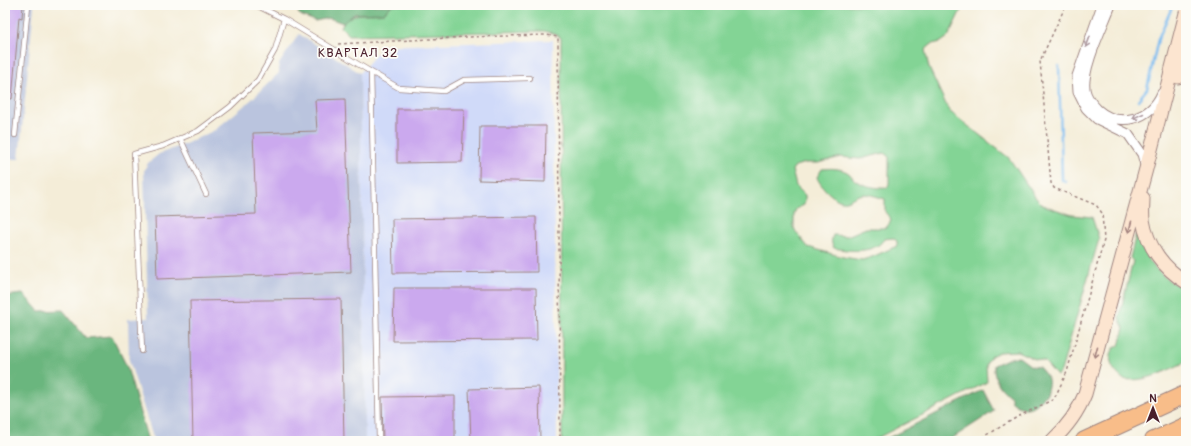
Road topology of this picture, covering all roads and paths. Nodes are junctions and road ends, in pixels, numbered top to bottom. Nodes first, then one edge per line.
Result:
1 (28, 5) edge
2 (256, 5) edge
3 (1066, 5) edge
4 (1102, 5) edge
5 (1111, 5) edge
6 (1186, 13) edge
7 (284, 19) junction
8 (327, 45) junction
9 (1186, 54) edge
10 (371, 72) junction
11 (1169, 76) junction
12 (530, 78) dead end
13 (15, 135) dead end
14 (180, 138) junction
15 (1146, 170) junction
16 (206, 194) dead end
17 (1186, 282) edge
18 (142, 351) dead end
19 (1186, 394) edge
20 (1186, 426) edge
21 (379, 441) edge
22 (560, 441) edge
23 (977, 441) edge
24 (1052, 441) edge
25 (1084, 441) edge
26 (1154, 441) edge

1 - 13 lane
2 - 7 lane
3 - 23 path
4 -> 15 street
11 -> 5 street
6 - 11 main road
7 - 8 lane
7 - 14 lane
8 - 10 lane
8 - 22 path
9 - 17 main road
10 - 12 lane
10 - 21 lane
11 - 15 main road
14 - 16 lane
14 - 18 lane
15 -> 24 main road
19 - 25 highway
20 - 26 highway

